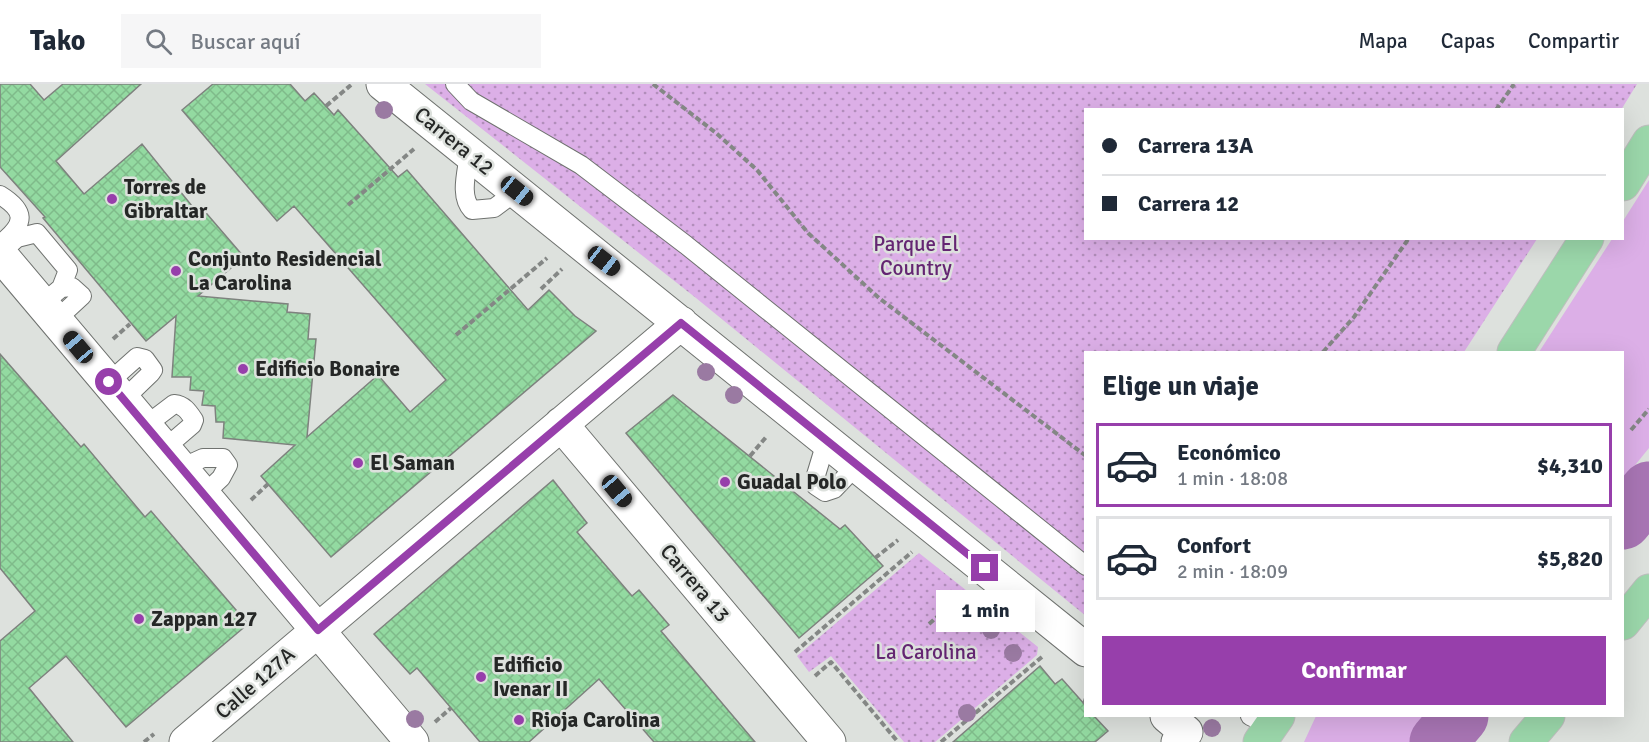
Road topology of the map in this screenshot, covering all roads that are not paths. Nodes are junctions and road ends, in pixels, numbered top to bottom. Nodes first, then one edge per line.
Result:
1 (383, 84) edge
2 (456, 84) edge
3 (1649, 142) edge
4 (1624, 182) edge
5 (0, 195) edge
6 (1586, 240) edge
7 (0, 244) edge
8 (0, 254) edge
9 (681, 323) junction
10 (1515, 351) edge
11 (561, 424) junction
12 (1084, 564) edge
13 (1649, 591) edge
14 (1624, 622) edge
15 (318, 630) junction
16 (1084, 648) edge
17 (1547, 717) edge
18 (173, 735) edge
19 (412, 742) edge
20 (829, 742) edge
21 (1526, 742) edge

1 - 9 street, Carrera 12
2 - 12 lane
3 - 4 main road
5 - 7 lane
6 - 10 main road
8 - 15 street
9 - 11 street, Calle 127A
9 - 16 street, Carrera 12
11 - 15 street, Calle 127A
11 - 20 street, Carrera 13
13 - 14 main road
15 - 18 street, Calle 127A
15 - 19 street
17 - 21 main road

